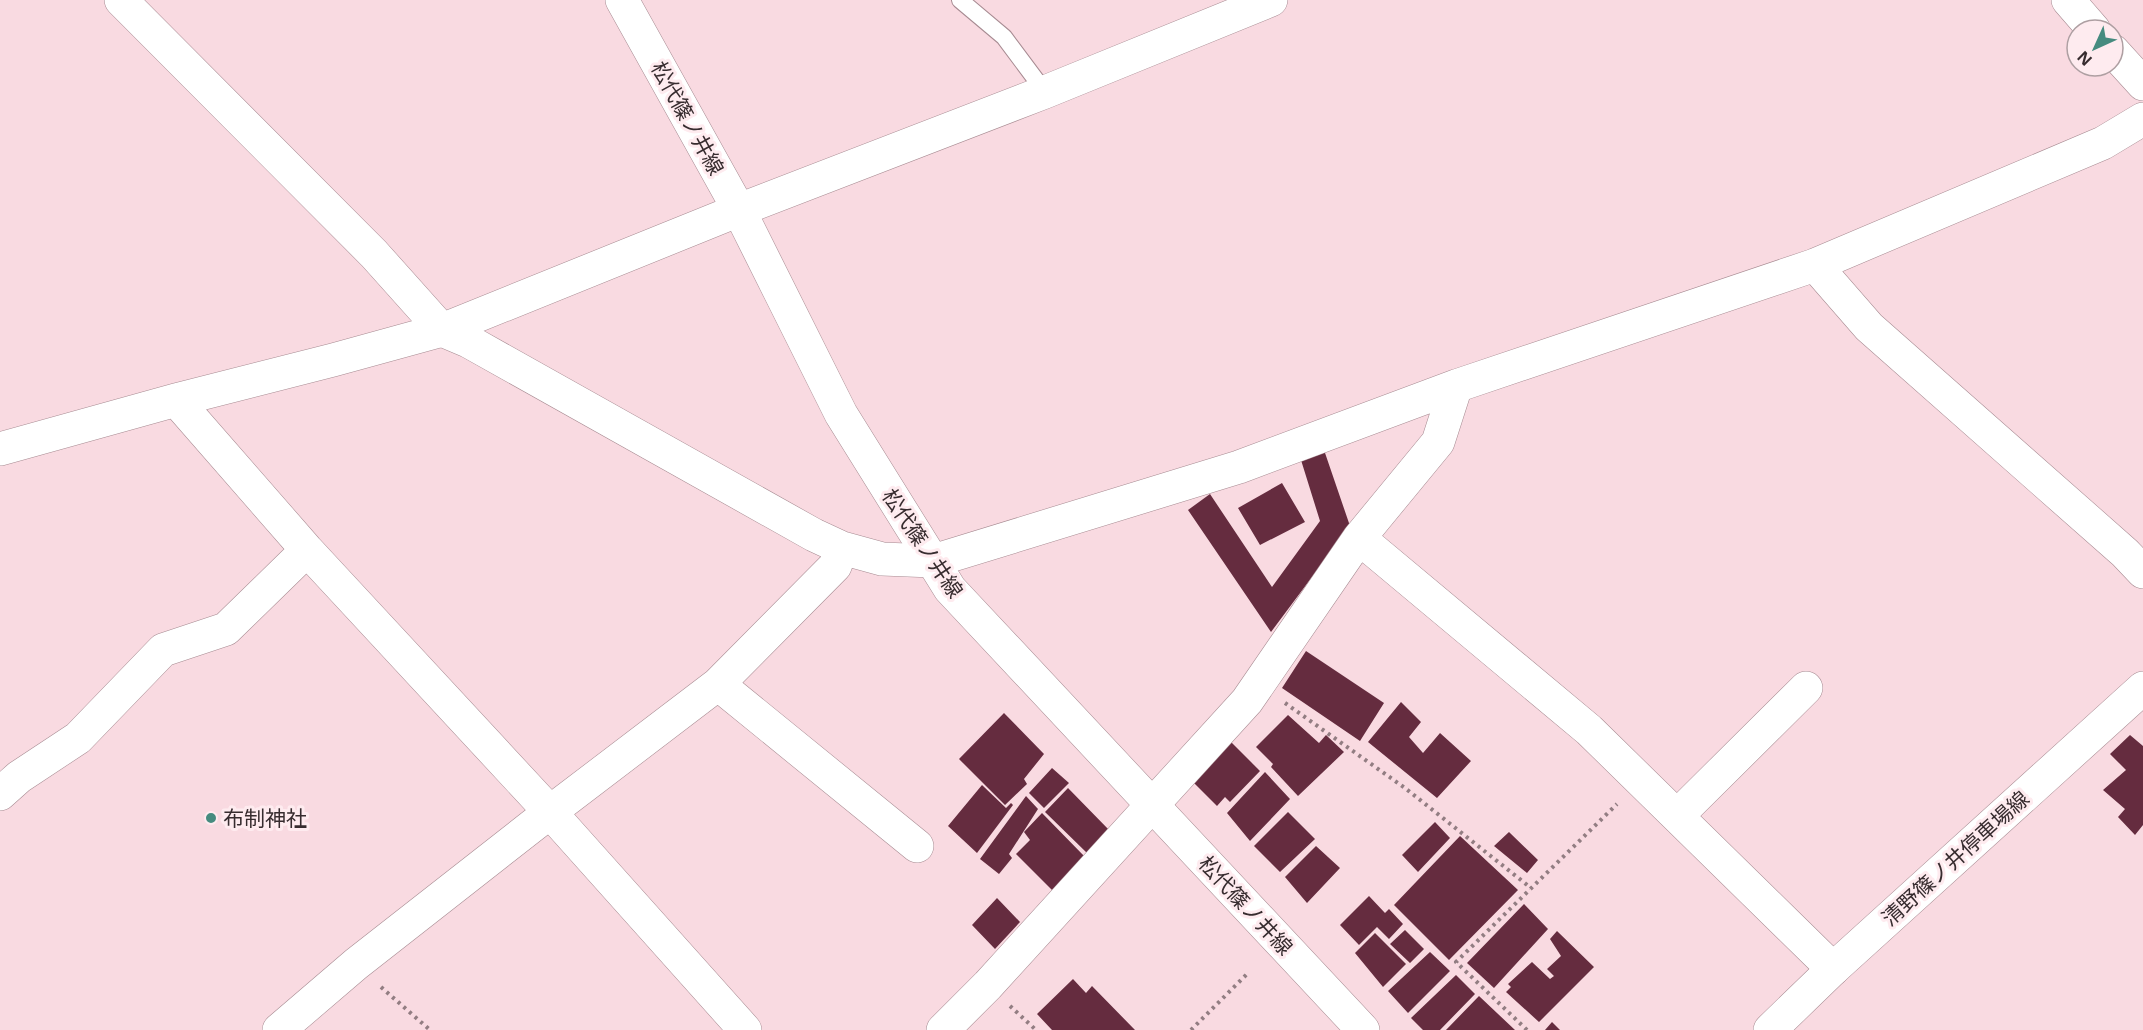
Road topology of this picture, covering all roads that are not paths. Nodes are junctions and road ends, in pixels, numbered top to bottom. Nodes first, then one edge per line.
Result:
1 (622, 0) edge
2 (960, 0) edge
3 (1272, 0) edge
4 (2068, 0) edge
5 (138, 5) edge
6 (2084, 18) edge
7 (2125, 64) edge
8 (2143, 84) edge
9 (1045, 92) junction
10 (2143, 119) edge
11 (739, 210) junction
12 (1815, 265) junction
13 (442, 330) junction
14 (1456, 386) junction
15 (176, 400) junction
16 (0, 449) edge
17 (1359, 538) junction
18 (842, 548) junction
19 (308, 550) junction
20 (933, 561) junction
21 (2143, 572) edge
22 (718, 684) junction
23 (1806, 688) dead end
24 (2143, 688) edge
25 (0, 794) edge
26 (1153, 805) junction
27 (550, 812) junction
28 (1677, 816) junction
29 (917, 846) dead end
30 (1833, 969) junction
31 (279, 1030) edge
32 (745, 1030) edge
33 (943, 1030) edge
34 (1363, 1030) edge
35 (1770, 1030) edge

1 - 11 street, 松代篠ノ井線
2 - 9 lane
3 - 9 street
4 - 6 street
5 - 13 street
7 - 8 street
9 - 11 street
10 - 12 street
11 - 13 street
11 - 20 street, 松代篠ノ井線
12 - 14 street
12 - 21 street
13 - 15 street
13 - 18 street
14 - 17 street
14 - 20 street
15 - 16 street
15 - 19 street
17 - 26 street
17 - 28 street
18 - 20 street
18 - 22 street
19 - 25 street
19 - 27 street
20 - 26 street, 松代篠ノ井線
22 - 27 street
22 - 29 street
23 - 28 street
24 - 30 street, 清野篠ノ井停車場線
26 - 33 street
26 - 34 street, 松代篠ノ井線
27 - 31 street
27 - 32 street
28 - 30 street
30 - 35 street, 清野篠ノ井停車場線

